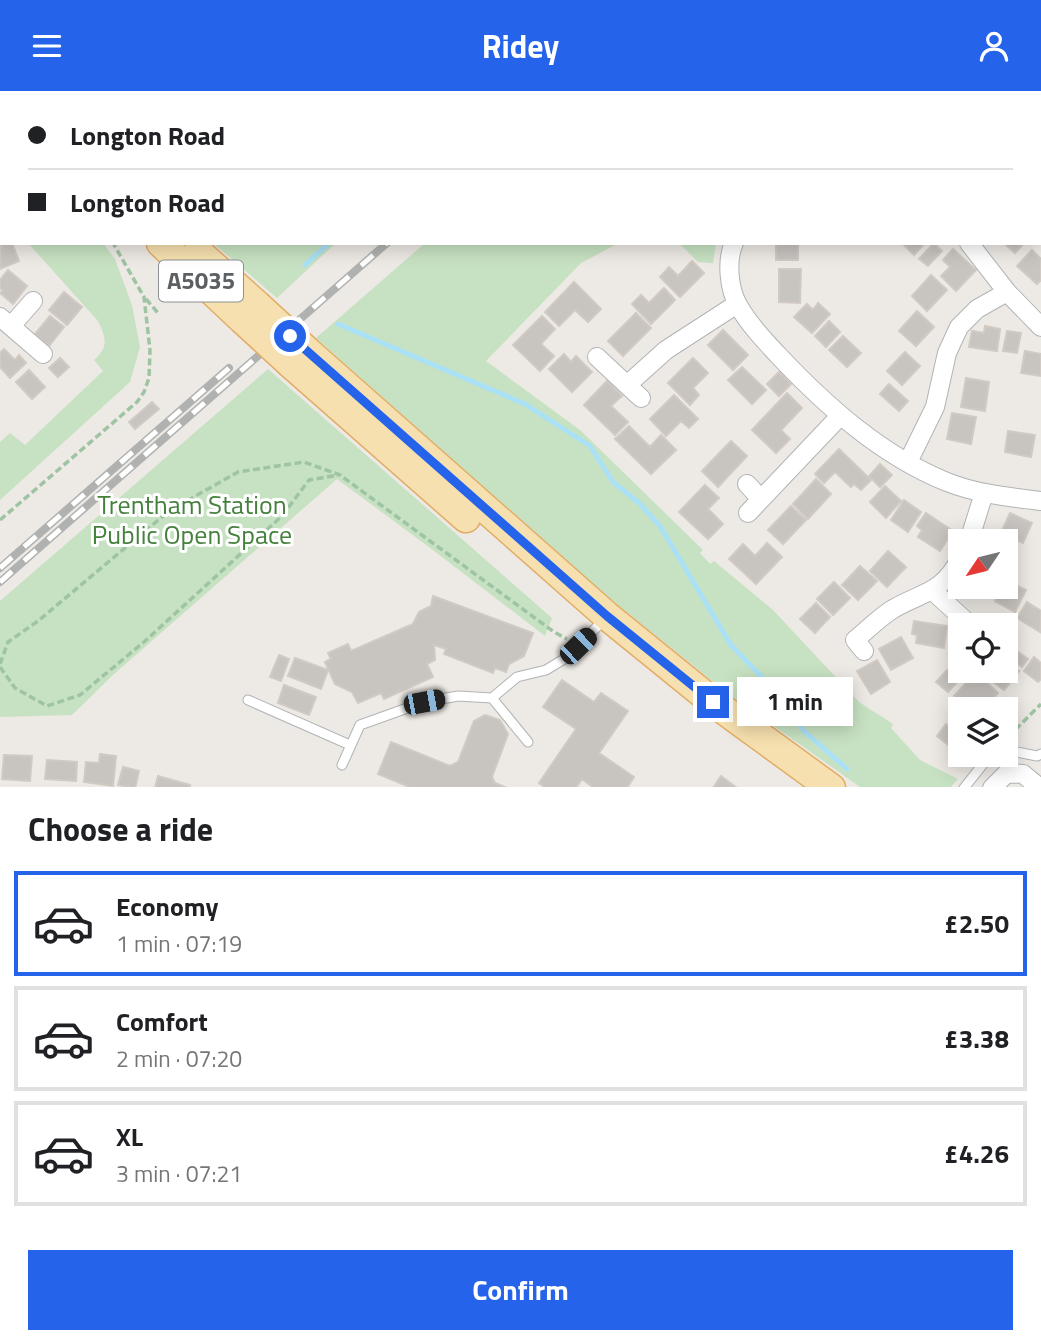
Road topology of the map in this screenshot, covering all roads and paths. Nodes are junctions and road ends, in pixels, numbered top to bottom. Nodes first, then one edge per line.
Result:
1 (114, 245) edge
2 (163, 245) edge
3 (190, 245) edge
4 (733, 245) edge
5 (971, 245) edge
6 (1007, 292) junction
7 (144, 297) junction
8 (33, 301) dead end
9 (737, 305) junction
10 (249, 312) junction
11 (158, 313) dead end
12 (5, 322) edge
13 (1041, 327) edge
14 (43, 354) dead end
15 (597, 357) dead end
16 (627, 385) junction
17 (641, 398) dead end
18 (841, 416) junction
19 (908, 462) junction
20 (341, 475) junction
21 (747, 484) dead end
22 (984, 493) junction
23 (761, 499) junction
24 (1041, 501) edge
25 (748, 513) dead end
26 (0, 520) edge
27 (973, 529) edge
28 (948, 576) edge
29 (933, 591) junction
30 (957, 613) edge
31 (593, 631) junction
32 (855, 641) dead end
33 (0, 665) edge
34 (492, 698) junction
35 (248, 700) dead end
36 (1041, 704) edge
37 (1018, 727) edge
38 (528, 742) dead end
39 (350, 745) junction
40 (1018, 752) edge
41 (1041, 754) edge
42 (342, 765) dead end
43 (980, 767) edge
44 (815, 785) edge
45 (964, 787) edge
46 (992, 787) edge
47 (1040, 787) edge

1 - 7 path
2 - 10 main road, A5035
3 - 10 main road, A5035
4 - 9 street
5 - 6 street
6 - 13 street
6 - 19 street
7 - 11 path
7 - 26 path
8 - 12 street
9 - 16 street
9 - 18 street
10 - 31 main road, A5035, bridge
12 - 14 street
15 - 16 street
16 - 17 street
18 - 19 street
18 - 23 street
19 - 22 street
20 - 31 path
20 - 33 path
20 - 33 path
21 - 23 street
22 - 24 street
22 - 27 street
23 - 25 street
28 - 29 street
29 - 30 street
29 - 32 street
31 - 34 lane
31 - 44 main road, A5035
34 - 38 lane
34 - 39 lane
35 - 39 lane
36 - 37 path
39 - 42 lane
40 - 41 lane
43 - 45 lane
46 - 47 street

